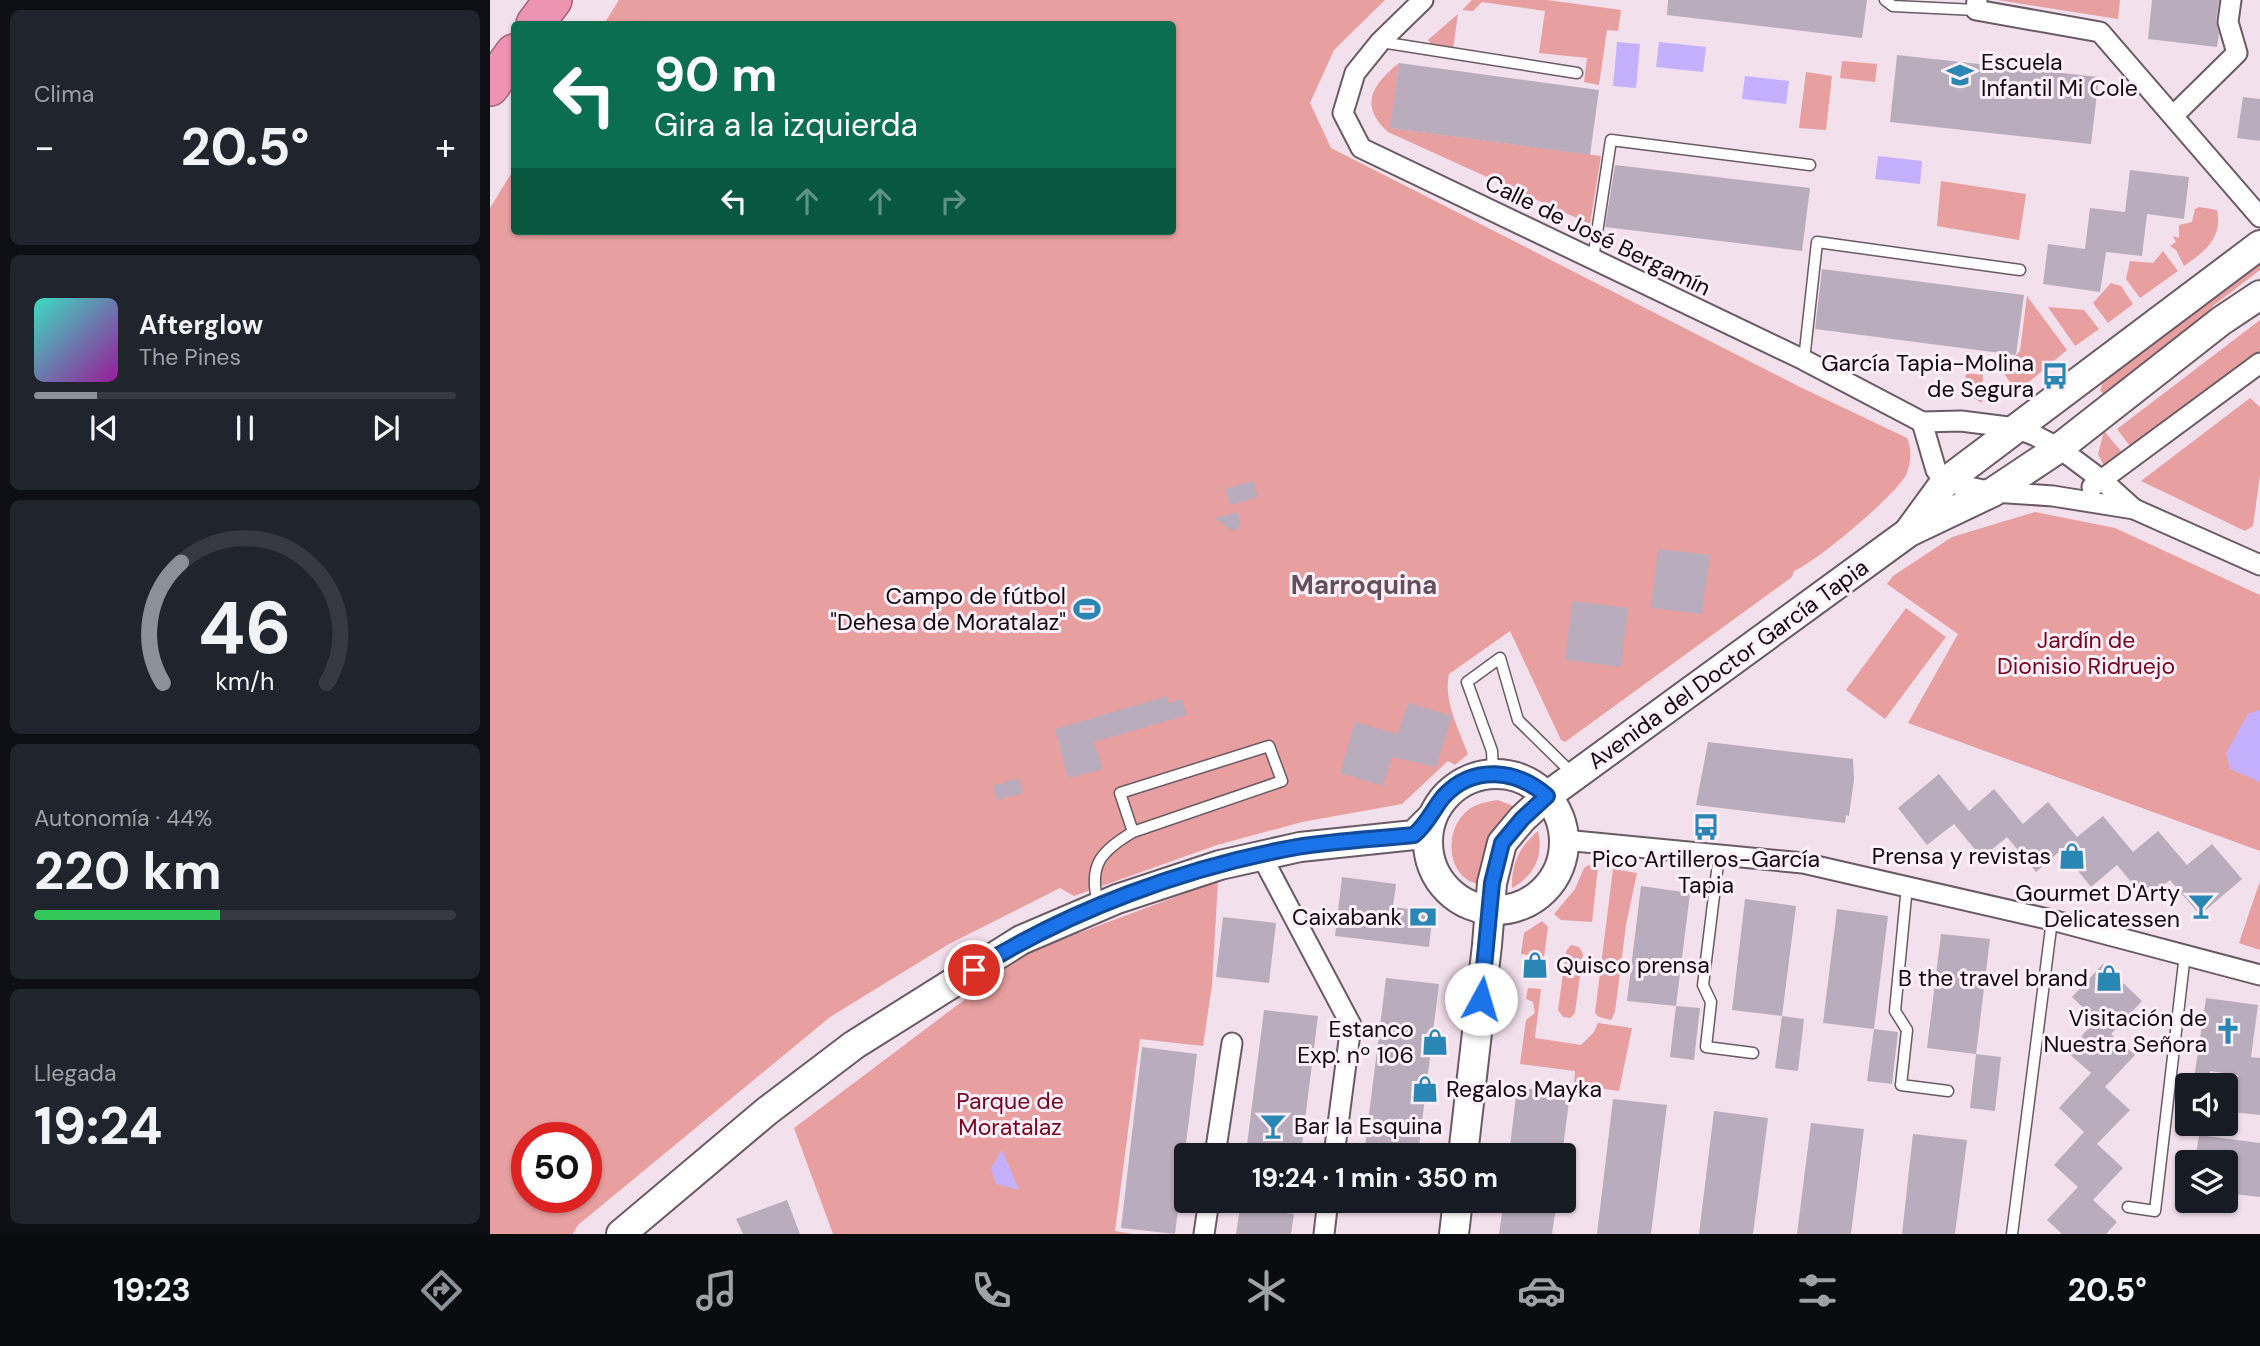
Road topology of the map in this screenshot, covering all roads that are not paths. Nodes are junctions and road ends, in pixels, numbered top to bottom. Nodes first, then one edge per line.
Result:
1 (553, 0) edge
2 (1423, 0) edge
3 (1885, 0) edge
4 (2231, 0) edge
5 (1977, 5) edge
6 (537, 21) edge
7 (1380, 42) junction
8 (511, 57) edge
9 (1577, 73) dead end
10 (490, 87) edge
11 (2174, 115) junction
12 (1810, 165) dead end
13 (2260, 218) edge
14 (2260, 245) edge
15 (1593, 259) junction
16 (2020, 270) dead end
17 (2260, 279) edge
18 (2260, 295) edge
19 (2221, 321) junction
20 (1804, 359) junction
21 (2260, 363) edge
22 (1961, 421) junction
23 (1922, 422) junction
24 (2016, 428) junction
25 (1931, 452) junction
26 (2067, 455) junction
27 (2103, 481) junction
28 (1945, 482) junction
29 (1993, 492) junction
30 (2060, 495) junction
31 (2134, 509) junction
32 (1909, 532) junction
33 (2260, 565) edge
34 (1493, 773) junction
35 (1576, 776) junction
36 (1547, 796) junction
37 (1133, 832) junction
38 (1424, 832) junction
39 (1564, 840) junction
40 (1261, 855) junction
41 (1719, 855) junction
42 (1907, 886) junction
43 (1099, 907) junction
44 (1490, 911) junction
45 (2052, 920) junction
46 (2185, 954) junction
47 (2260, 975) edge
48 (1231, 1043) dead end
49 (1754, 1053) dead end
50 (1948, 1091) dead end
51 (1217, 1143) edge
52 (1336, 1143) edge
53 (1465, 1143) edge
54 (2128, 1208) dead end
55 (1207, 1213) edge
56 (1326, 1213) edge
57 (1456, 1213) edge
58 (621, 1234) edge
59 (1204, 1234) edge
60 (1324, 1234) edge
61 (1454, 1234) edge
62 (2012, 1234) edge

1 - 6 highway
2 - 7 street, Calle de José Bergamín
3 - 5 lane
4 - 11 street
5 - 11 street
7 - 9 lane
7 - 15 street, Calle de José Bergamín
8 - 10 highway
11 - 13 street
12 - 15 lane
14 - 24 main road, Avenida del Doctor García Tapia
15 - 20 street, Calle de José Bergamín
16 - 20 lane
17 - 19 main road
18 - 19 main road, Avenida del Doctor García Tapia
19 - 26 main road, Avenida del Doctor García Tapia
20 - 23 street, Calle de José Bergamín
21 - 27 street
22 - 23 street, Calle de José Bergamín
22 - 24 street, Calle de José Bergamín
22 - 25 street
23 - 25 street
24 - 26 street
24 - 28 main road, Avenida del Doctor García Tapia
25 - 28 street
26 - 27 street
26 - 29 main road, Avenida del Doctor García Tapia
26 - 30 street
27 - 30 street
27 - 31 street
28 - 29 street
28 - 32 main road, Avenida del Doctor García Tapia
29 - 30 street
29 - 32 main road, Avenida del Doctor García Tapia
30 - 31 street
31 - 33 street
32 - 35 main road, Avenida del Doctor García Tapia
34 - 35 lane
34 - 36 main road
34 - 38 main road
35 - 36 main road, Avenida del Doctor García Tapia
36 - 39 main road
36 - 44 main road, Avenida del Doctor García Tapia
37 - 37 lane
37 - 43 lane
38 - 40 main road
38 - 44 main road
39 - 41 street
39 - 44 main road
40 - 43 main road
40 - 52 street
41 - 42 street
41 - 49 lane
42 - 45 street
42 - 50 lane
43 - 58 main road
44 - 53 main road, Avenida del Doctor García Tapia
45 - 46 street
45 - 62 lane
46 - 47 street
46 - 54 lane
48 - 51 street
55 - 59 street
56 - 60 street
57 - 61 main road

